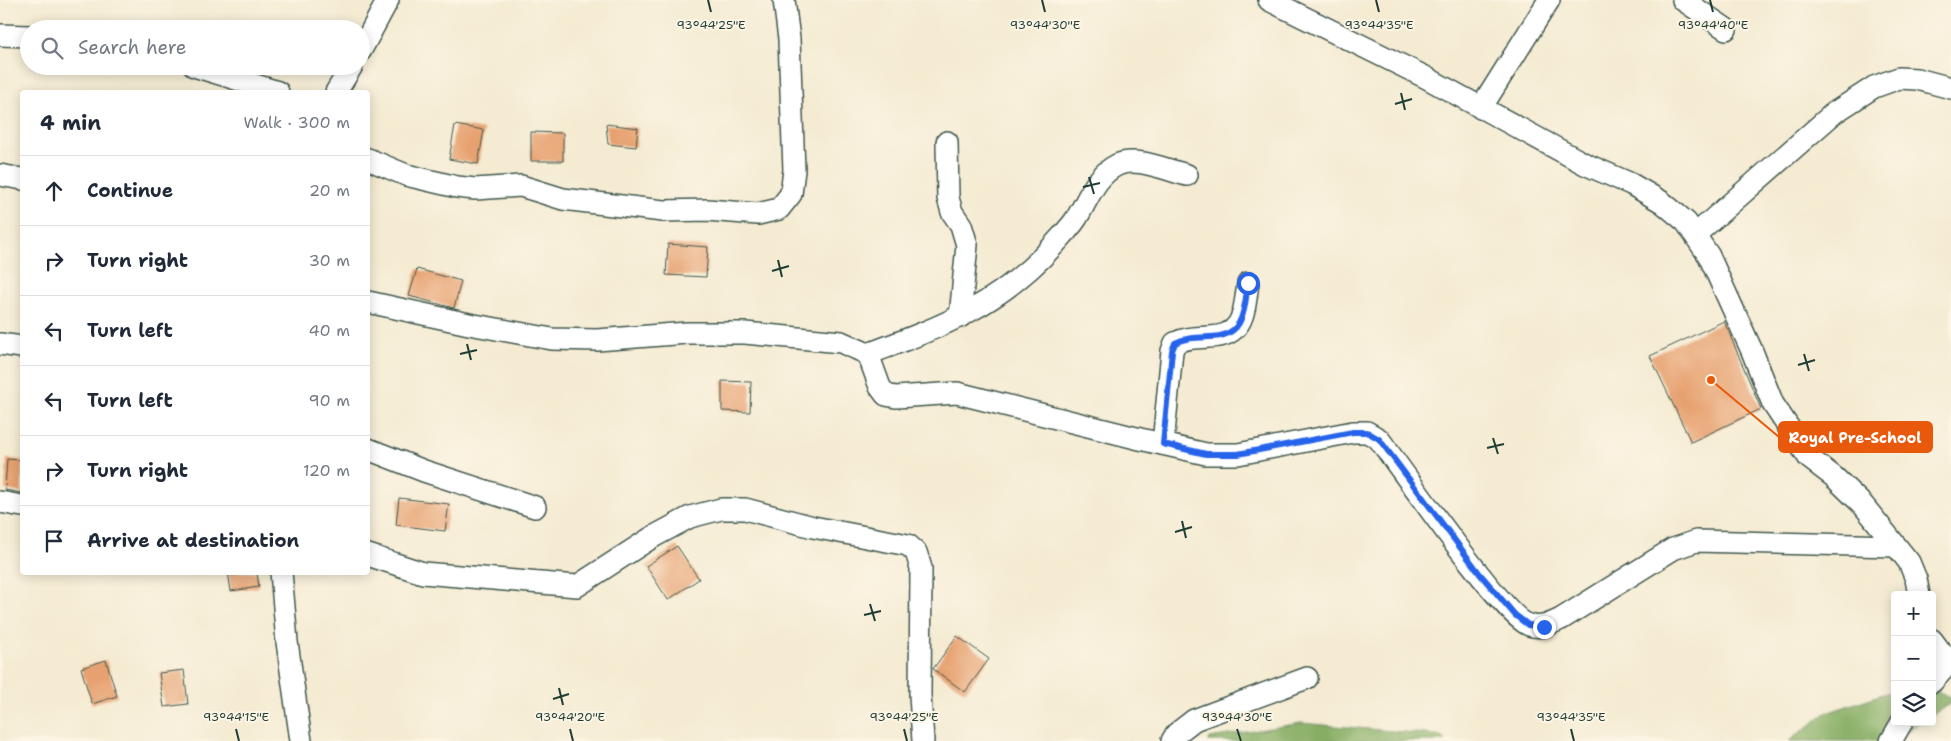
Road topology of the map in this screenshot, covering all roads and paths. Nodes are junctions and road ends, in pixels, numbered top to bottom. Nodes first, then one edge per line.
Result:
1 (388, 0) edge
2 (784, 0) edge
3 (1269, 0) edge
4 (1549, 0) edge
5 (1683, 0) edge
6 (1726, 29) dead end
7 (370, 33) edge
8 (0, 35) edge
9 (20, 36) edge
10 (223, 75) edge
11 (346, 75) edge
12 (1951, 88) edge
13 (272, 90) edge
14 (337, 90) edge
15 (1481, 108) junction
16 (946, 142) dead end
17 (370, 160) edge
18 (0, 174) edge
19 (1187, 175) dead end
20 (20, 179) edge
21 (1696, 234) junction
22 (1248, 283) dead end
23 (370, 302) edge
24 (960, 317) junction
25 (0, 344) edge
26 (20, 347) edge
27 (868, 354) junction
28 (1163, 444) junction
29 (370, 450) edge
30 (0, 502) edge
31 (20, 506) edge
32 (535, 507) dead end
33 (1896, 546) junction
34 (370, 556) edge
35 (281, 575) edge
36 (1918, 591) edge
37 (1936, 645) edge
38 (1951, 661) edge
39 (1308, 678) dead end
40 (1933, 681) edge
41 (1900, 726) edge
42 (301, 741) edge
43 (923, 741) edge
44 (1172, 741) edge
45 (1892, 741) edge

1 - 7 street
2 - 17 street
3 - 15 street
4 - 15 street
5 - 6 street
8 - 9 street
10 - 13 street
11 - 14 street
12 - 21 street
15 - 21 street
16 - 24 street
18 - 20 street
19 - 24 street
21 - 33 street
22 - 28 street
23 - 27 street
24 - 27 street
25 - 26 street
27 - 28 street
28 - 33 street
29 - 32 street
30 - 31 street
33 - 36 street
34 - 43 street
35 - 42 street
37 - 38 street
38 - 40 street
39 - 44 street
41 - 45 street

